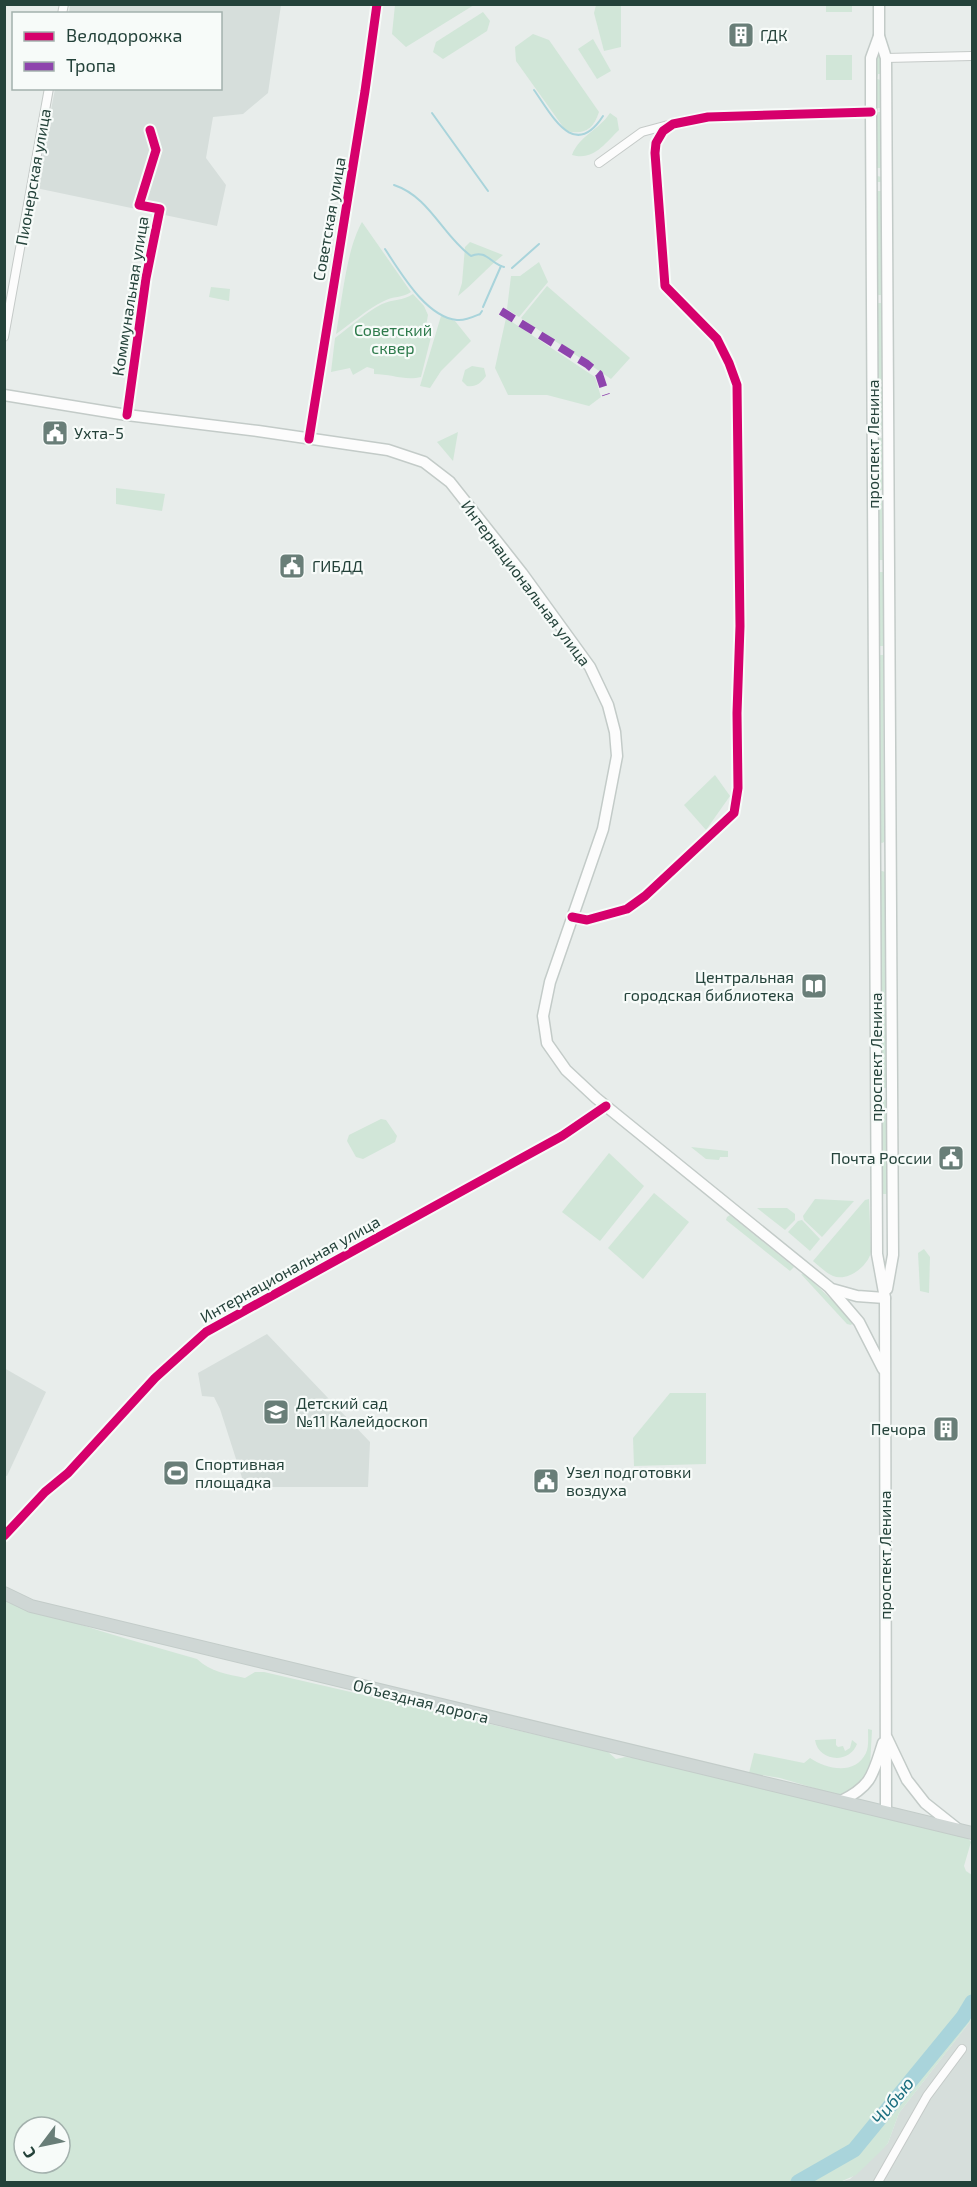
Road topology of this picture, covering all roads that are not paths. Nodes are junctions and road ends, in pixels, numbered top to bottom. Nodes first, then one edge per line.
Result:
1 (377, 4) edge
2 (879, 4) edge
3 (879, 36) junction
4 (972, 56) edge
5 (886, 58) junction
6 (49, 90) edge
7 (871, 112) junction
8 (673, 124) junction
9 (150, 130) dead end
10 (599, 163) dead end
11 (4, 337) edge
12 (4, 395) edge
13 (127, 415) junction
14 (309, 439) junction
15 (875, 852) junction
16 (890, 853) junction
17 (572, 917) junction
18 (606, 1107) junction
19 (830, 1287) junction
20 (885, 1298) junction
21 (885, 1374) junction
22 (4, 1536) edge
23 (4, 1593) edge
24 (886, 1735) junction
25 (841, 1801) junction
26 (886, 1812) junction
27 (959, 1830) junction
28 (972, 1833) edge
29 (962, 2049) dead end
30 (878, 2182) edge

1 - 14 street, Советская улица
2 - 3 main road, проспект Ленина
3 - 5 main road, проспект Ленина
3 - 7 main road, проспект Ленина
4 - 5 street
5 - 16 main road, проспект Ленина
6 - 11 street, Пионерская улица
7 - 8 street
7 - 15 main road, проспект Ленина
8 - 10 street
8 - 17 street
9 - 13 street, Коммунальная улица
12 - 13 main road, Интернациональная улица
13 - 14 main road, Интернациональная улица
14 - 17 main road, Интернациональная улица
15 - 16 main road
15 - 20 main road, проспект Ленина
16 - 20 main road, проспект Ленина
17 - 18 main road, Интернациональная улица
18 - 19 main road, Интернациональная улица
18 - 22 street, Интернациональная улица
19 - 20 main road, Интернациональная улица
19 - 21 main road, Интернациональная улица
20 - 21 main road, проспект Ленина
21 - 24 main road, проспект Ленина
23 - 25 main road, Объездная дорога
24 - 25 main road
24 - 26 main road, проспект Ленина
24 - 27 main road
25 - 26 main road, Объездная дорога
26 - 27 main road, Объездная дорога
27 - 28 main road, Объездная дорога
29 - 30 street

